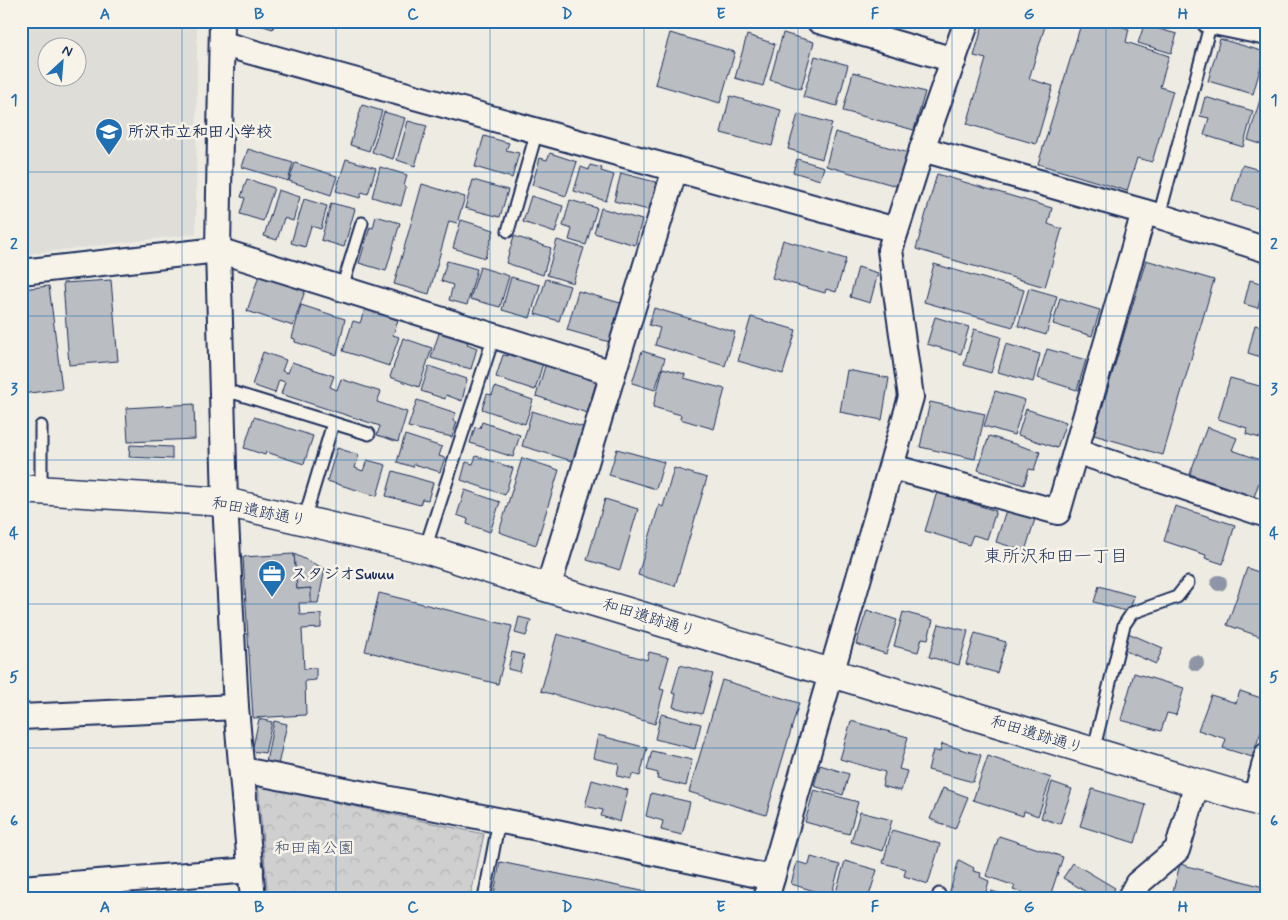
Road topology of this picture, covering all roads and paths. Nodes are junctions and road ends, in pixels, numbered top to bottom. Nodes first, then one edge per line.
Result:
1 (819, 21) edge
2 (967, 21) edge
3 (1210, 21) edge
4 (222, 32) edge
5 (1267, 33) edge
6 (954, 60) junction
7 (537, 131) junction
8 (922, 150) junction
9 (675, 169) junction
10 (1152, 214) junction
11 (362, 223) dead end
12 (896, 230) junction
13 (508, 232) dead end
14 (218, 250) junction
15 (1267, 250) edge
16 (21, 272) edge
17 (342, 288) junction
18 (494, 336) junction
19 (613, 373) junction
20 (222, 389) junction
21 (332, 423) junction
22 (41, 426) dead end
23 (369, 434) dead end
24 (1076, 451) junction
25 (892, 467) junction
26 (31, 489) edge
27 (225, 502) junction
28 (1267, 515) edge
29 (304, 520) junction
30 (425, 549) junction
31 (1188, 583) dead end
32 (548, 588) junction
33 (832, 674) junction
34 (236, 707) junction
35 (21, 717) edge
36 (1093, 752) junction
37 (1267, 755) edge
38 (243, 770) junction
39 (1197, 783) junction
40 (1261, 802) edge
41 (499, 820) junction
42 (251, 870) junction
43 (21, 888) edge
44 (769, 888) edge
45 (253, 899) edge
46 (484, 899) edge
47 (1129, 899) edge

1 - 6 street
2 - 6 street
3 - 5 street
3 - 10 lane
4 - 7 street
4 - 14 street
6 - 8 street
7 - 9 street
7 - 13 lane
8 - 10 street
8 - 12 street
9 - 12 street
9 - 19 street
10 - 15 street
10 - 24 street
11 - 17 lane
12 - 25 street
14 - 16 street
14 - 17 street
14 - 20 street
17 - 18 street
18 - 19 street
18 - 30 lane
19 - 32 street
20 - 21 lane
20 - 27 street
21 - 23 lane
21 - 29 lane
22 - 26 lane
24 - 25 street
24 - 28 street
25 - 33 street
26 - 27 street, 和田遺跡通り
27 - 29 street, 和田遺跡通り
27 - 34 street
29 - 30 street, 和田遺跡通り
30 - 32 street, 和田遺跡通り
31 - 36 lane
32 - 33 street, 和田遺跡通り
33 - 36 street, 和田遺跡通り
33 - 44 street
34 - 35 street
34 - 38 street
36 - 39 street, 和田遺跡通り
37 - 40 street
38 - 41 street
38 - 42 street
39 - 40 street, 和田遺跡通り
39 - 47 street
41 - 44 street
41 - 46 lane
42 - 43 street
42 - 45 street

